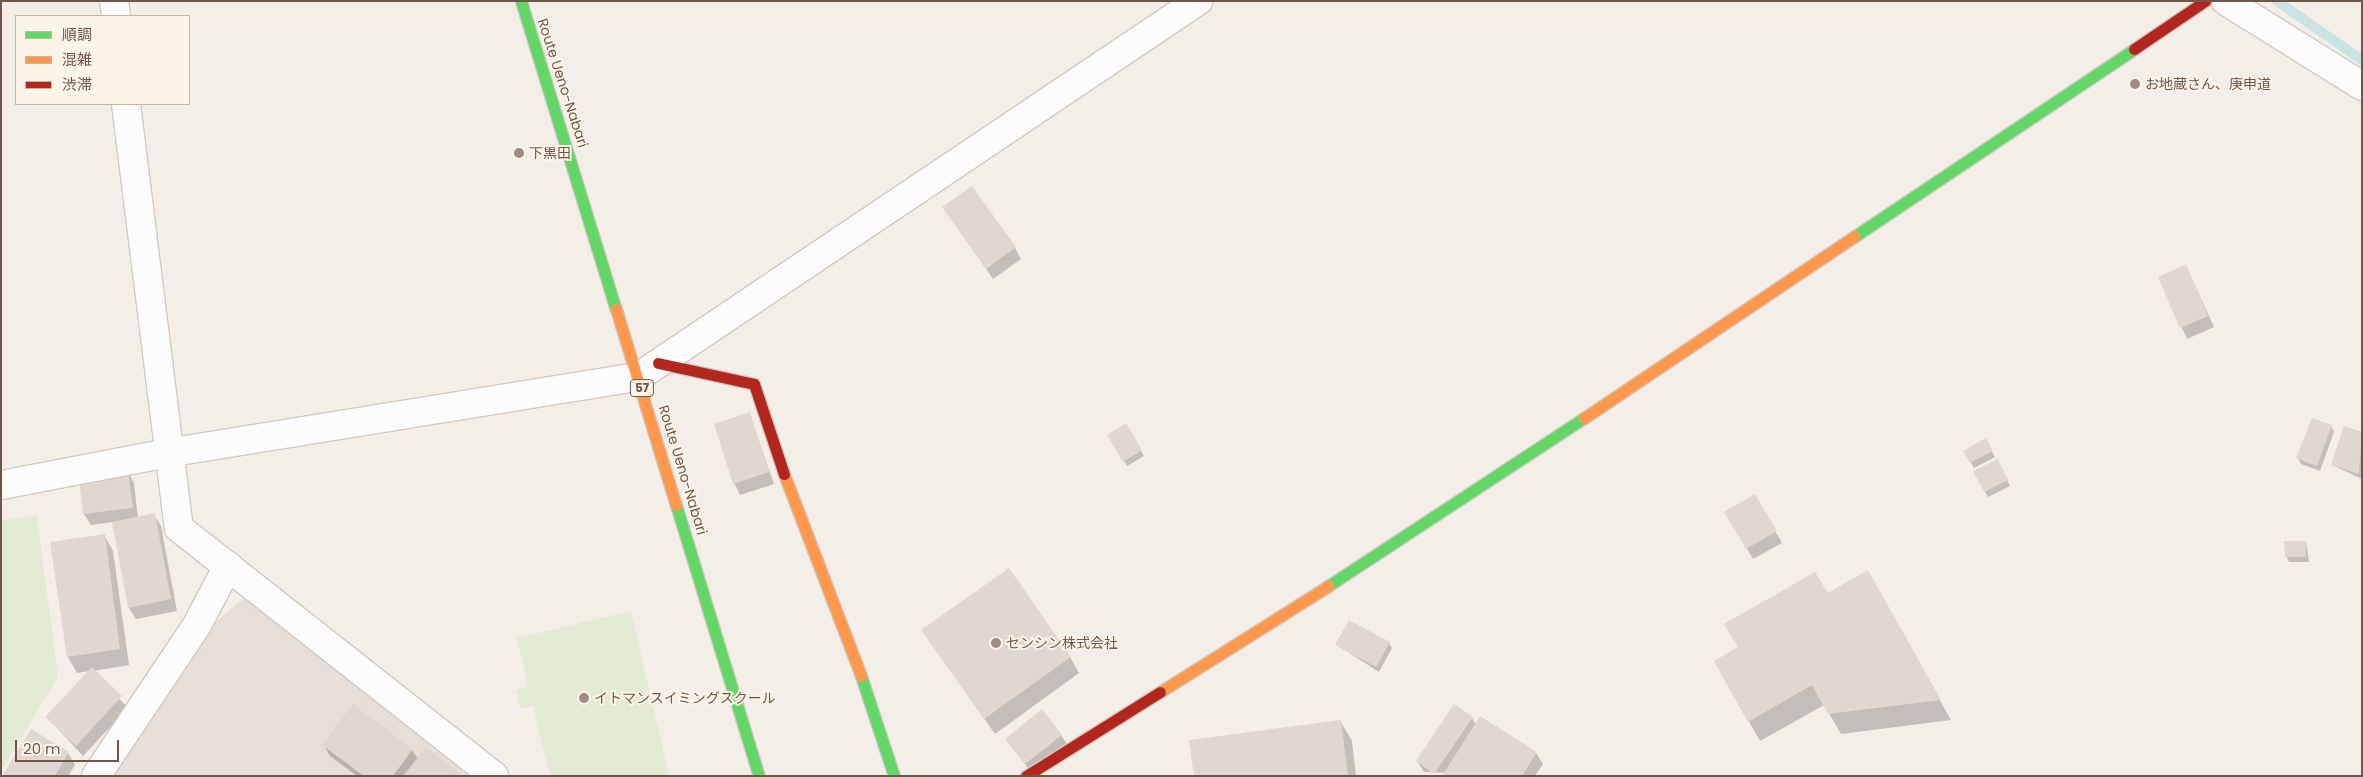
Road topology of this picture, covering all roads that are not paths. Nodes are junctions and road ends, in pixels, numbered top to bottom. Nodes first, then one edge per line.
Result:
1 (114, 1) edge
2 (521, 1) edge
3 (1198, 1) edge
4 (2205, 1) edge
5 (2226, 1) edge
6 (116, 15) edge
7 (2362, 86) edge
8 (126, 105) edge
9 (648, 370) junction
10 (166, 453) junction
11 (1, 485) edge
12 (228, 566) junction
13 (96, 776) edge
14 (494, 776) edge
15 (760, 776) edge
16 (894, 776) edge
17 (1026, 776) edge

1 - 6 street
2 - 9 street, Route Ueno-Nabari / 57
3 - 9 street
4 - 17 street
5 - 7 street
8 - 10 street
9 - 10 street
9 - 15 street, Route Ueno-Nabari / 57
9 - 16 street, 57
10 - 11 street
10 - 12 street
12 - 13 street
12 - 14 street

